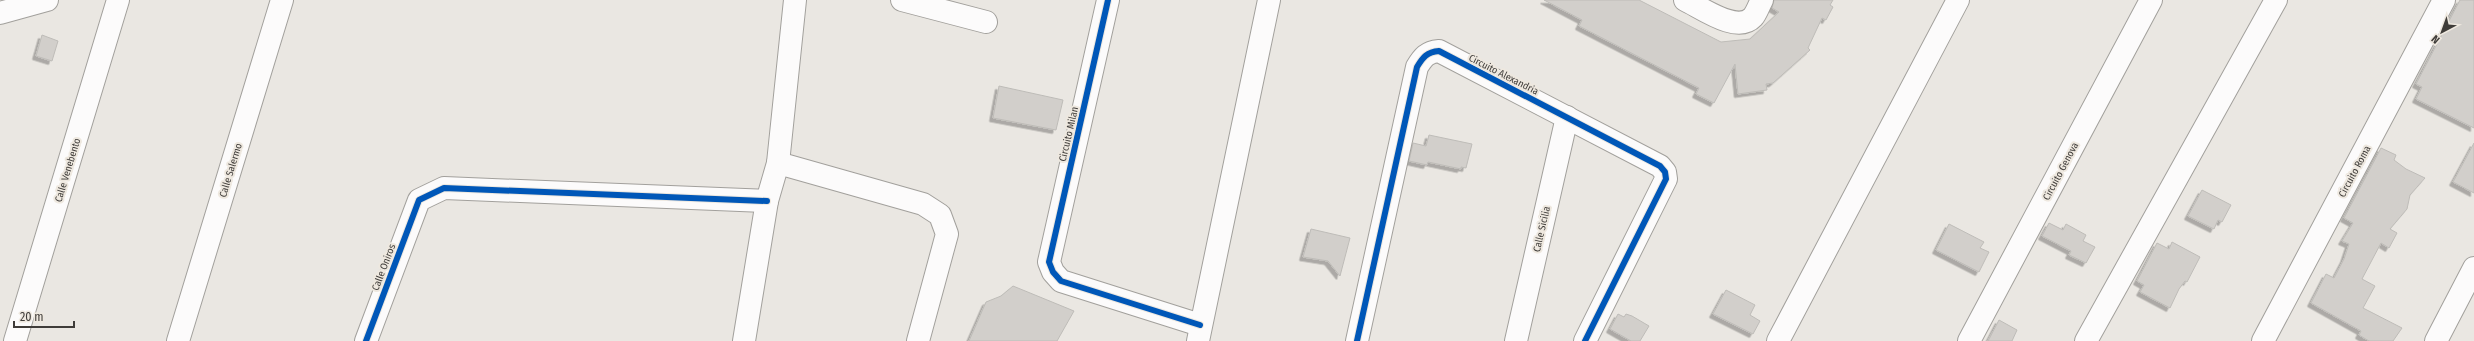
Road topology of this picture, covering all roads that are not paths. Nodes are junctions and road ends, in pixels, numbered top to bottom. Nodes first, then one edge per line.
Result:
1 (47, 0) edge
2 (118, 0) edge
3 (282, 0) edge
4 (795, 0) edge
5 (902, 0) edge
6 (1108, 0) edge
7 (1269, 0) edge
8 (1685, 0) edge
9 (1762, 0) edge
10 (1958, 0) edge
11 (2151, 0) edge
12 (2276, 0) edge
13 (2444, 0) edge
14 (0, 13) edge
15 (986, 22) dead end
16 (1567, 117) junction
17 (778, 163) junction
18 (767, 201) junction
19 (2474, 268) edge
20 (1199, 333) edge
21 (15, 341) edge
22 (178, 341) edge
23 (366, 341) edge
24 (744, 341) edge
25 (918, 341) edge
26 (1357, 341) edge
27 (1516, 341) edge
28 (1585, 341) edge
29 (1778, 341) edge
30 (1969, 341) edge
31 (2086, 341) edge
32 (2263, 341) edge
33 (2436, 341) edge

1 - 14 street
2 - 21 street, Calle Venebento
3 - 22 street, Calle Salermo
4 - 17 street
5 - 15 street
6 - 20 street, Circuito Milan
7 - 20 street
8 - 9 street
10 - 29 street
11 - 30 street, Circuito Genova
12 - 31 street
13 - 32 street, Circuito Roma
16 - 26 street, Circuito Alexandria
16 - 27 street, Calle Sicilia
16 - 28 street, Circuito Alexandria
17 - 18 street
17 - 25 street
18 - 23 street, Calle Oniros
18 - 24 street
19 - 33 street

